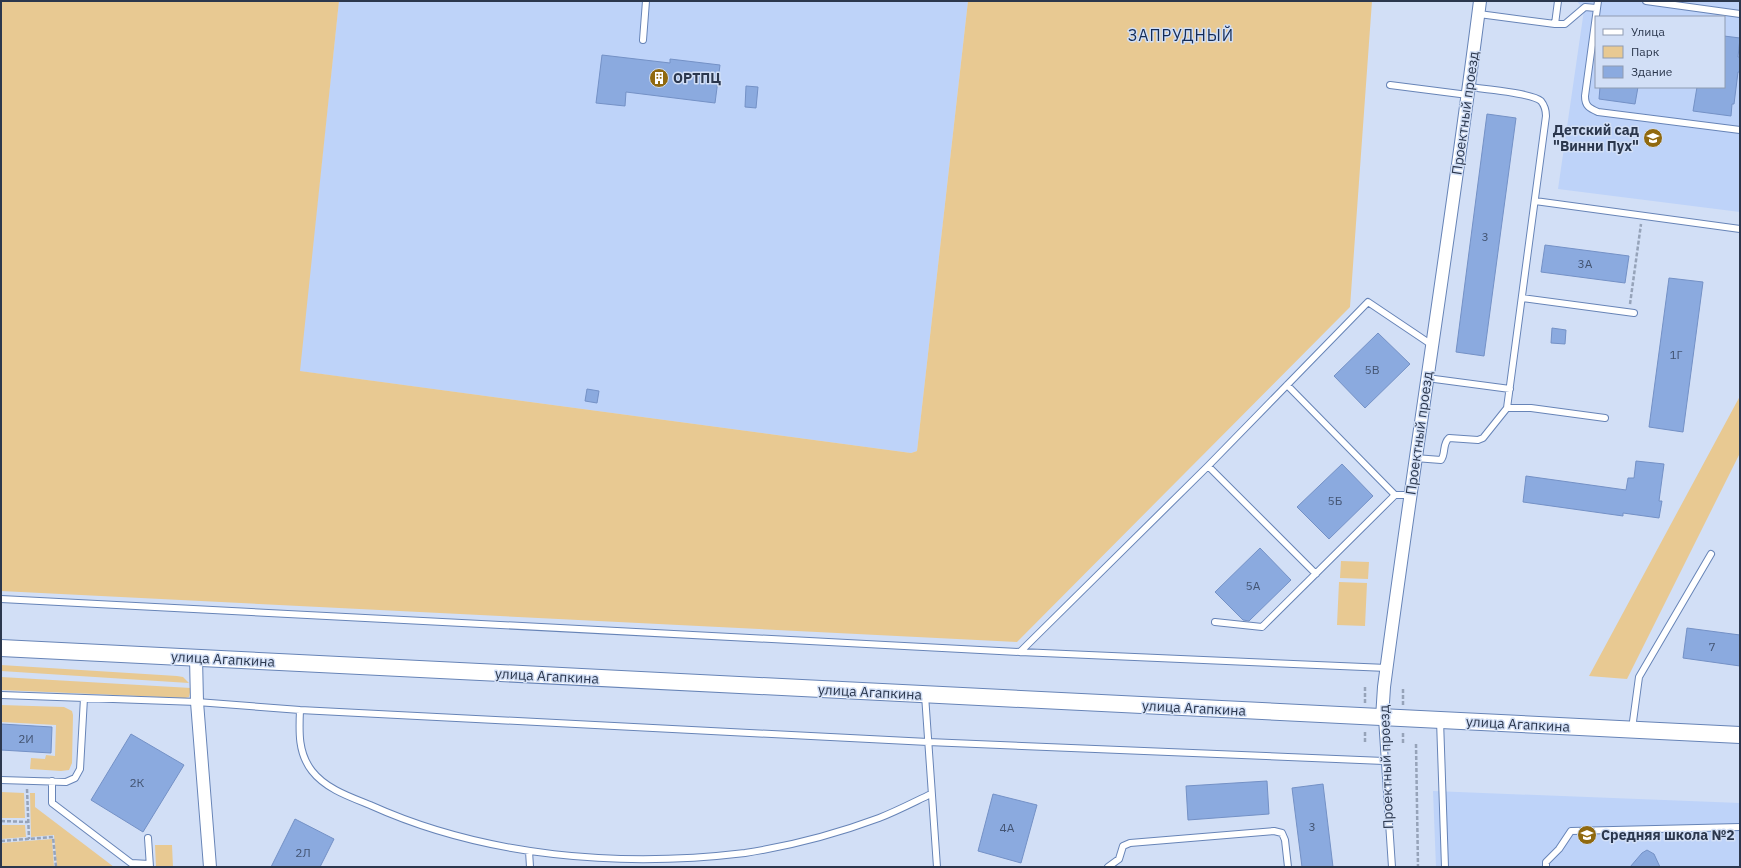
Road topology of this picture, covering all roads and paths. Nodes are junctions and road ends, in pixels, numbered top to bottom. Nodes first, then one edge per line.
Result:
1 (646, 1) edge
2 (1480, 1) edge
3 (1558, 1) edge
4 (1598, 1) edge
5 (1646, 1) edge
6 (1596, 8) junction
7 (1479, 14) junction
8 (1740, 14) edge
9 (1555, 24) junction
10 (643, 40) dead end
11 (1390, 85) dead end
12 (1469, 91) junction
13 (1740, 130) edge
14 (1535, 201) junction
15 (1642, 215) junction
16 (1740, 229) edge
17 (1522, 298) junction
18 (1632, 313) joint
19 (1432, 345) junction
20 (1427, 378) junction
21 (1287, 385) junction
22 (1510, 389) junction
23 (1507, 408) junction
24 (1605, 418) dead end
25 (1415, 458) junction
26 (1208, 466) junction
27 (1395, 495) junction
28 (1410, 495) junction
29 (1711, 554) dead end
30 (1316, 574) junction
31 (1, 599) edge
32 (1215, 622) dead end
33 (1, 648) edge
34 (1020, 652) junction
35 (196, 658) junction
36 (1387, 668) junction
37 (1, 695) edge
38 (925, 695) junction
39 (84, 698) junction
40 (197, 702) junction
41 (300, 710) junction
42 (1382, 718) junction
43 (1440, 720) junction
44 (1632, 729) junction
45 (1740, 735) edge
46 (928, 742) junction
47 (1416, 744) dead end
48 (1384, 761) junction
49 (1, 780) edge
50 (52, 781) junction
51 (27, 793) dead end
52 (931, 794) junction
53 (1, 822) edge
54 (28, 822) junction
55 (1740, 827) edge
56 (148, 838) dead end
57 (28, 839) junction
58 (1, 841) edge
59 (529, 851) junction
60 (621, 860) junction
61 (149, 865) edge
62 (56, 867) edge
63 (210, 867) edge
64 (530, 867) edge
65 (621, 867) edge
66 (936, 867) edge
67 (1108, 867) edge
68 (1288, 867) edge
69 (1392, 867) edge
70 (1418, 867) edge
71 (1445, 867) edge
72 (1546, 867) edge

1 - 10 lane
2 - 7 street, Проектный проезд
3 - 9 lane
4 - 6 lane
5 - 8 lane
6 - 9 lane
6 - 13 lane
7 - 9 lane
7 - 12 street, Проектный проезд
11 - 12 lane
12 - 14 lane
12 - 19 street, Проектный проезд
14 - 15 lane
14 - 17 lane
15 - 16 lane
15 - 18 path
17 - 18 lane
17 - 22 lane
19 - 20 street, Проектный проезд
19 - 21 lane
20 - 22 lane
20 - 25 street, Проектный проезд
21 - 26 lane
21 - 27 lane
22 - 23 lane
23 - 24 lane
23 - 25 lane
25 - 28 street, Проектный проезд
26 - 30 lane
26 - 34 lane
27 - 28 lane
27 - 30 lane
28 - 36 street, Проектный проезд
29 - 44 lane
30 - 32 lane
31 - 34 lane
33 - 35 main road, улица Агапкина
34 - 36 lane
35 - 38 main road, улица Агапкина
35 - 40 street
36 - 42 street, Проектный проезд
37 - 39 lane
38 - 42 main road, улица Агапкина
38 - 46 lane
39 - 40 lane
39 - 50 lane
40 - 41 lane
40 - 63 street
41 - 46 lane
41 - 59 lane
42 - 43 main road, улица Агапкина
42 - 48 lane, Проектный проезд
43 - 44 main road, улица Агапкина
43 - 71 lane
44 - 45 main road, улица Агапкина
46 - 48 lane
46 - 52 lane
47 - 70 path
48 - 69 lane, Проектный проезд
49 - 50 lane
50 - 61 lane
51 - 54 path
52 - 60 lane
52 - 66 lane
53 - 54 path
54 - 57 path
55 - 72 lane
56 - 61 lane
57 - 58 path
57 - 62 path
59 - 60 lane
59 - 64 lane
60 - 65 lane
67 - 68 lane

